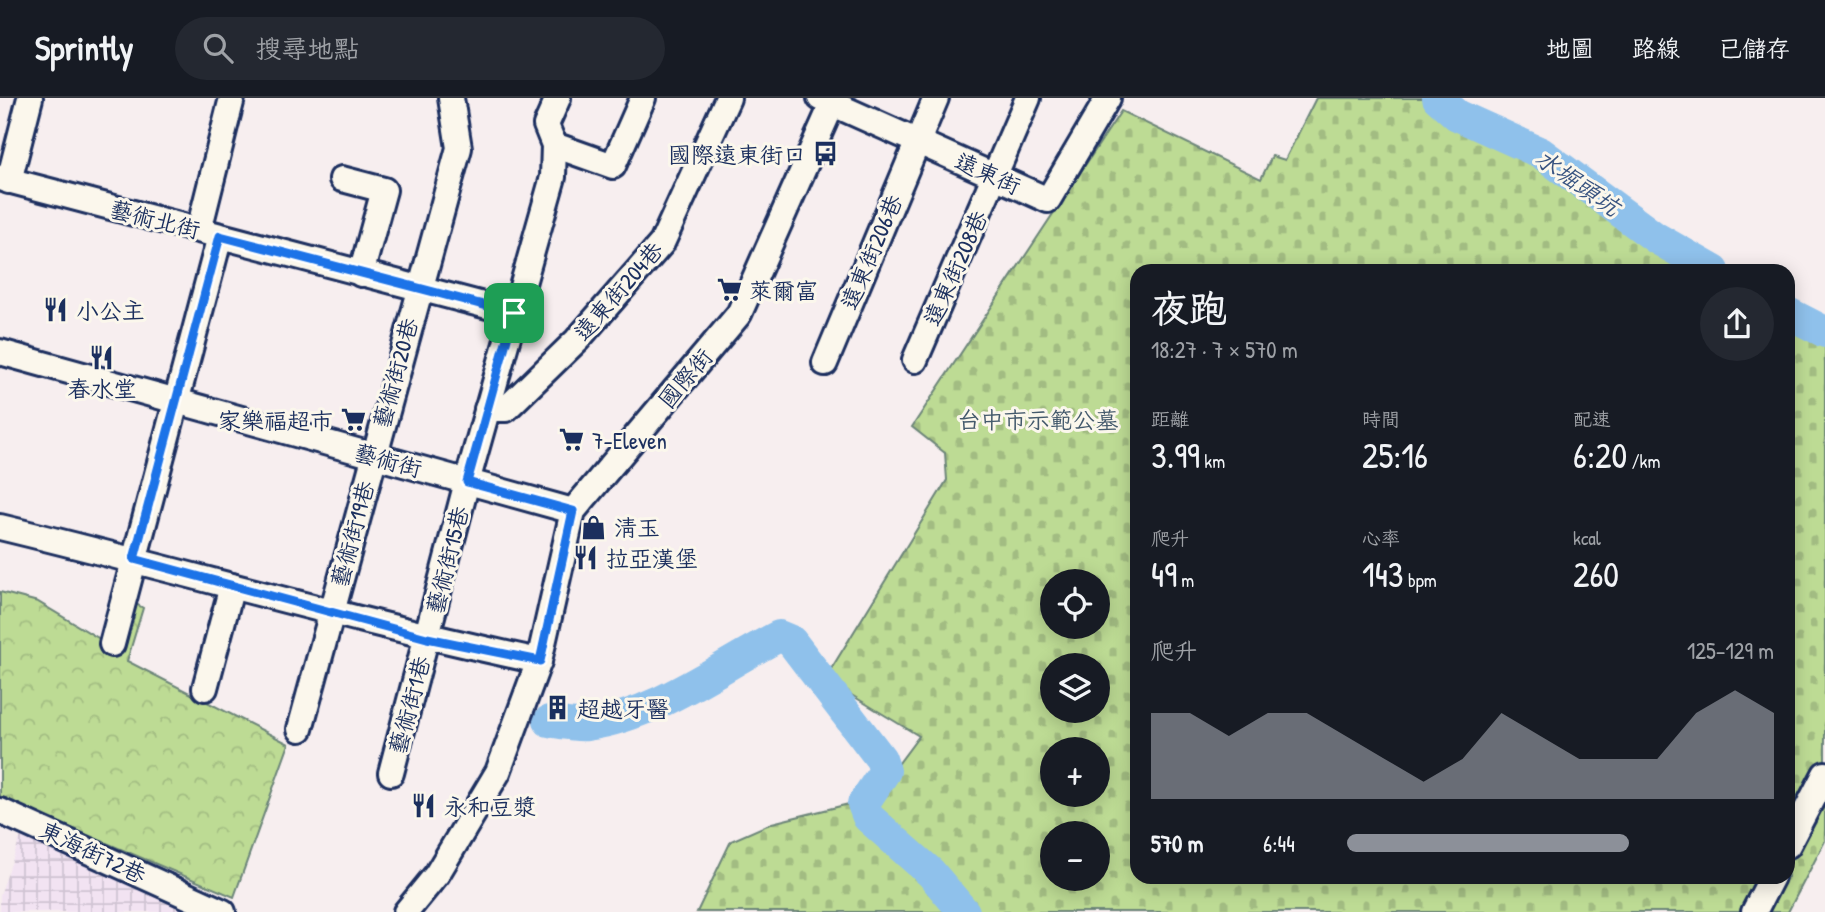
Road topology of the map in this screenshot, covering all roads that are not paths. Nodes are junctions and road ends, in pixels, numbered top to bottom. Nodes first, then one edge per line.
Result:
1 (30, 98) edge
2 (232, 98) edge
3 (451, 98) edge
4 (558, 98) edge
5 (643, 98) edge
6 (728, 98) edge
7 (936, 98) edge
8 (1028, 98) edge
9 (1108, 98) edge
10 (829, 100) edge
11 (550, 135) junction
12 (917, 142) junction
13 (995, 176) junction
14 (5, 179) edge
15 (342, 179) dead end
16 (209, 233) junction
17 (361, 274) junction
18 (418, 290) junction
19 (514, 313) junction
20 (0, 352) edge
21 (915, 360) dead end
22 (825, 363) dead end
23 (177, 401) junction
24 (487, 409) junction
25 (373, 456) junction
26 (467, 482) junction
27 (573, 511) junction
28 (0, 527) edge
29 (134, 559) junction
30 (232, 586) junction
31 (331, 613) junction
32 (427, 638) junction
33 (112, 644) dead end
34 (540, 661) junction
35 (205, 688) dead end
36 (300, 729) dead end
37 (391, 773) dead end
38 (1825, 774) edge
39 (0, 811) edge
40 (1795, 832) edge
41 (1768, 884) edge
42 (223, 912) edge
43 (406, 912) edge
44 (1754, 912) edge

1 - 14 street
2 - 16 street
3 - 18 street, 藝術街20巷
4 - 11 street
5 - 11 street
6 - 24 street, 遠東街204巷
7 - 12 street, 遠東街206巷
8 - 13 street, 遠東街208巷
9 - 13 street, 遠東街
10 - 12 street, 遠東街
10 - 27 street, 國際街
11 - 19 street, 藝術街15巷
12 - 13 street, 遠東街
12 - 22 street, 遠東街206巷
13 - 21 street, 遠東街208巷
14 - 16 street, 藝術北街
15 - 17 street
16 - 17 street, 藝術北街
16 - 23 street
17 - 18 street, 藝術北街
18 - 19 street, 藝術北街
18 - 25 street, 藝術街20巷
19 - 24 street, 藝術街15巷
20 - 23 street, 藝術街
23 - 25 street, 藝術街
23 - 29 street
24 - 26 street, 藝術街15巷
25 - 26 street, 藝術街
25 - 31 street, 藝術街19巷
26 - 27 street, 藝術街
26 - 32 street, 藝術街15巷
27 - 34 street, 國際街
28 - 29 street
29 - 30 street
29 - 33 street
30 - 31 street
30 - 35 street
31 - 32 street
31 - 36 street, 藝術街19巷
32 - 34 street
32 - 37 street, 藝術街1巷
34 - 43 street, 國際街
38 - 40 street
39 - 42 street, 東海街72巷
41 - 44 street

